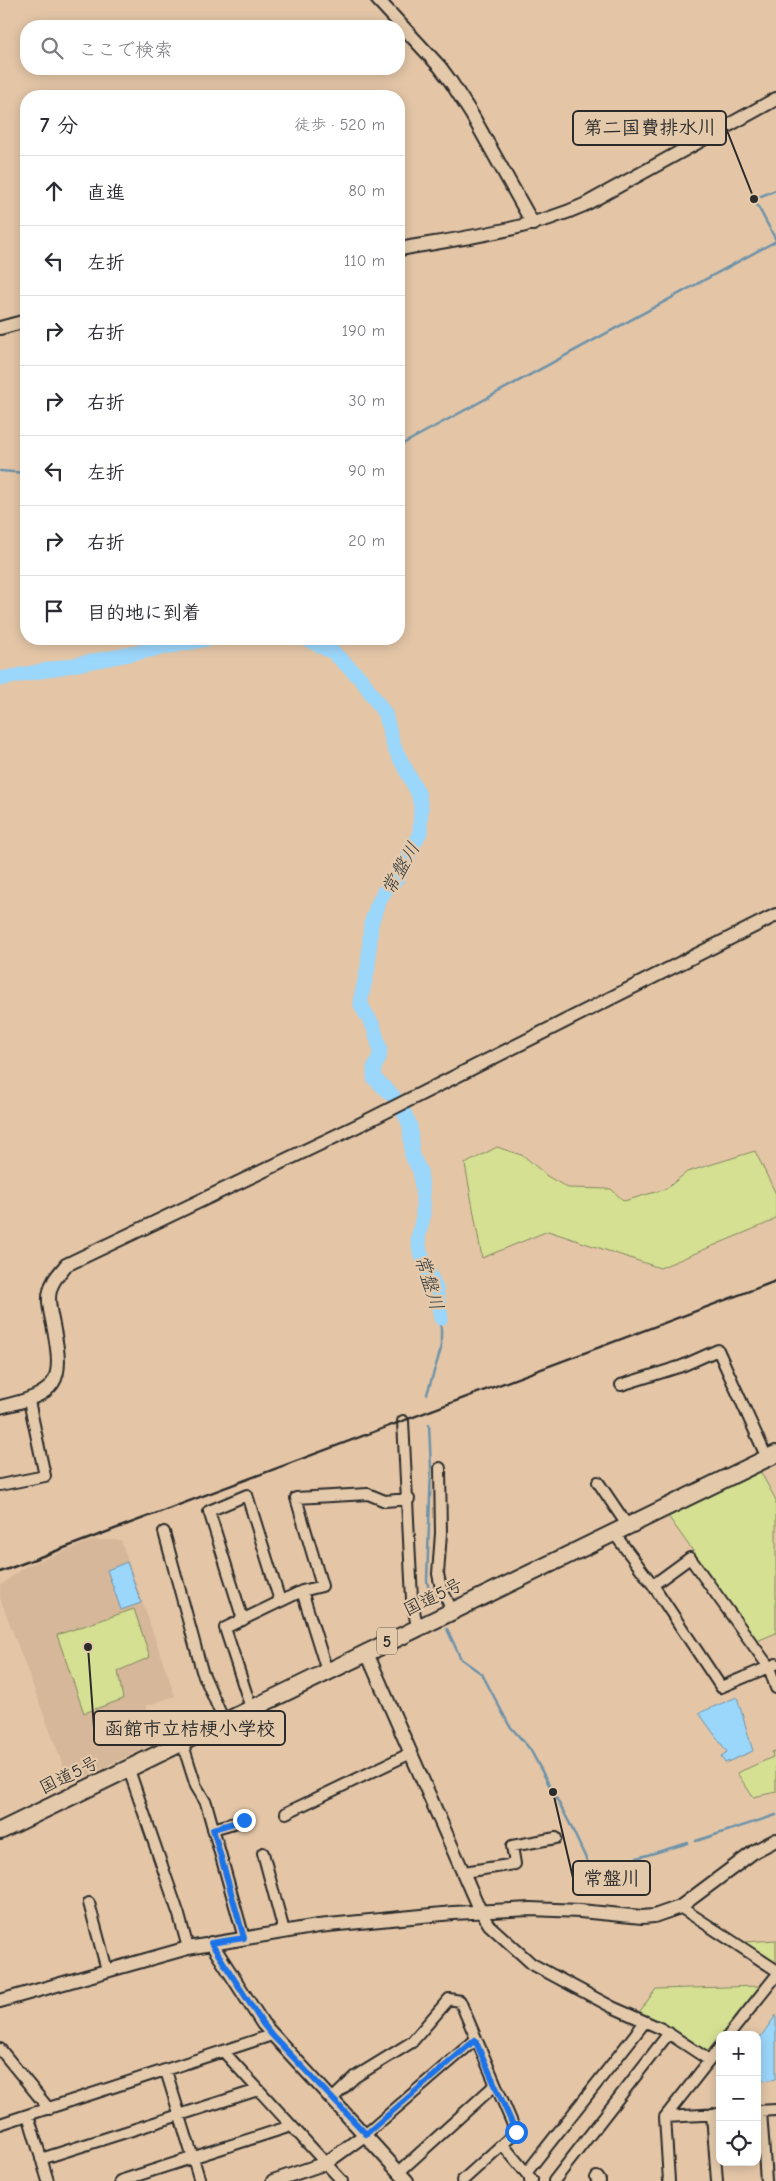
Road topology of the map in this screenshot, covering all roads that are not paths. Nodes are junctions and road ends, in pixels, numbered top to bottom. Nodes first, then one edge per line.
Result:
1 (378, 0) edge
2 (397, 20) edge
3 (405, 29) edge
4 (776, 99) edge
5 (533, 224) junction
6 (405, 248) edge
7 (20, 323) edge
8 (0, 328) edge
9 (776, 915) edge
10 (621, 1385) dead end
11 (29, 1401) junction
12 (0, 1407) edge
13 (403, 1421) dead end
14 (771, 1456) edge
15 (440, 1468) dead end
16 (598, 1482) dead end
17 (0, 1486) edge
18 (409, 1498) junction
19 (620, 1529) junction
20 (164, 1532) dead end
21 (653, 1585) junction
22 (302, 1591) junction
23 (280, 1601) junction
24 (452, 1610) junction
25 (243, 1620) junction
26 (417, 1627) junction
27 (366, 1651) junction
28 (772, 1665) edge
29 (326, 1671) junction
30 (776, 1688) edge
31 (251, 1708) junction
32 (224, 1721) junction
33 (182, 1742) junction
34 (412, 1753) junction
35 (128, 1767) junction
36 (286, 1813) dead end
37 (244, 1820) dead end
38 (213, 1829) junction
39 (0, 1831) edge
40 (556, 1838) dead end
41 (776, 1840) edge
42 (263, 1853) dead end
43 (464, 1872) junction
44 (89, 1903) dead end
45 (680, 1907) junction
46 (480, 1911) junction
47 (284, 1931) junction
48 (244, 1938) junction
49 (211, 1943) junction
50 (188, 1948) junction
51 (107, 1970) junction
52 (776, 1970) edge
53 (776, 1976) edge
54 (0, 2001) edge
55 (645, 2022) junction
56 (732, 2031) edge
57 (669, 2033) junction
58 (272, 2035) junction
59 (475, 2040) junction
60 (0, 2049) edge
61 (224, 2052) junction
62 (716, 2052) edge
63 (709, 2060) junction
64 (166, 2071) junction
65 (495, 2085) junction
66 (258, 2090) junction
67 (332, 2098) junction
68 (49, 2109) junction
69 (776, 2110) edge
70 (761, 2111) edge
71 (716, 2114) edge
72 (28, 2115) junction
73 (179, 2116) junction
74 (665, 2117) junction
75 (716, 2121) edge
76 (760, 2121) edge
77 (0, 2124) edge
78 (291, 2126) junction
79 (366, 2134) junction
80 (503, 2145) junction
81 (193, 2158) junction
82 (41, 2159) junction
83 (326, 2163) junction
84 (403, 2176) edge
85 (530, 2178) edge
86 (48, 2181) edge
87 (120, 2181) edge
88 (200, 2181) edge
89 (273, 2181) edge
90 (342, 2181) edge
91 (462, 2181) edge
92 (543, 2181) edge
93 (554, 2181) edge
94 (670, 2181) edge
95 (717, 2181) edge
96 (766, 2181) edge

1 - 2 street
3 - 5 street
4 - 5 street
5 - 6 street
7 - 8 street
9 - 11 street
10 - 14 street
11 - 12 street
11 - 17 street
13 - 18 street
14 - 19 highway, 国道5号 / 5
15 - 24 street
16 - 19 street
18 - 22 street
18 - 26 street
19 - 21 street
19 - 24 highway, 国道5号 / 5
20 - 32 street
21 - 28 street
21 - 28 street
22 - 23 street
22 - 29 street
23 - 25 street
23 - 25 street
24 - 26 highway, 国道5号 / 5
25 - 31 street
26 - 27 highway, 国道5号 / 5
27 - 29 highway, 国道5号 / 5
27 - 34 street
28 - 30 street
29 - 31 highway, 国道5号 / 5
31 - 32 highway, 国道5号 / 5
32 - 33 highway, 国道5号 / 5
33 - 35 highway, 国道5号 / 5
33 - 38 street
34 - 36 street
34 - 43 street
35 - 39 highway, 国道5号 / 5
35 - 50 street
37 - 38 street
38 - 48 street
40 - 43 street
41 - 45 street
42 - 47 street
43 - 46 street
44 - 51 street
45 - 46 street
45 - 52 street
46 - 47 street
46 - 55 street
47 - 48 street
48 - 49 street
49 - 50 street
49 - 58 street
50 - 51 street
51 - 54 street
53 - 56 street
55 - 57 street
55 - 85 street
57 - 63 street
57 - 93 street
58 - 61 street
58 - 67 street
59 - 65 street
59 - 67 street
59 - 79 street
60 - 68 street
61 - 64 street
61 - 66 street
62 - 63 street
63 - 74 street
64 - 68 street
64 - 73 street
65 - 80 street
65 - 84 street
66 - 73 street
66 - 78 street
67 - 79 street
68 - 72 street
69 - 70 street
71 - 74 street
72 - 77 street
72 - 82 street
73 - 81 street
73 - 82 street
74 - 94 street
75 - 95 street
76 - 96 street
78 - 81 street
78 - 83 street
79 - 83 street
79 - 84 street
80 - 85 street
80 - 91 street
81 - 87 street
81 - 88 street
82 - 86 street
83 - 89 street
83 - 90 street
85 - 92 street

